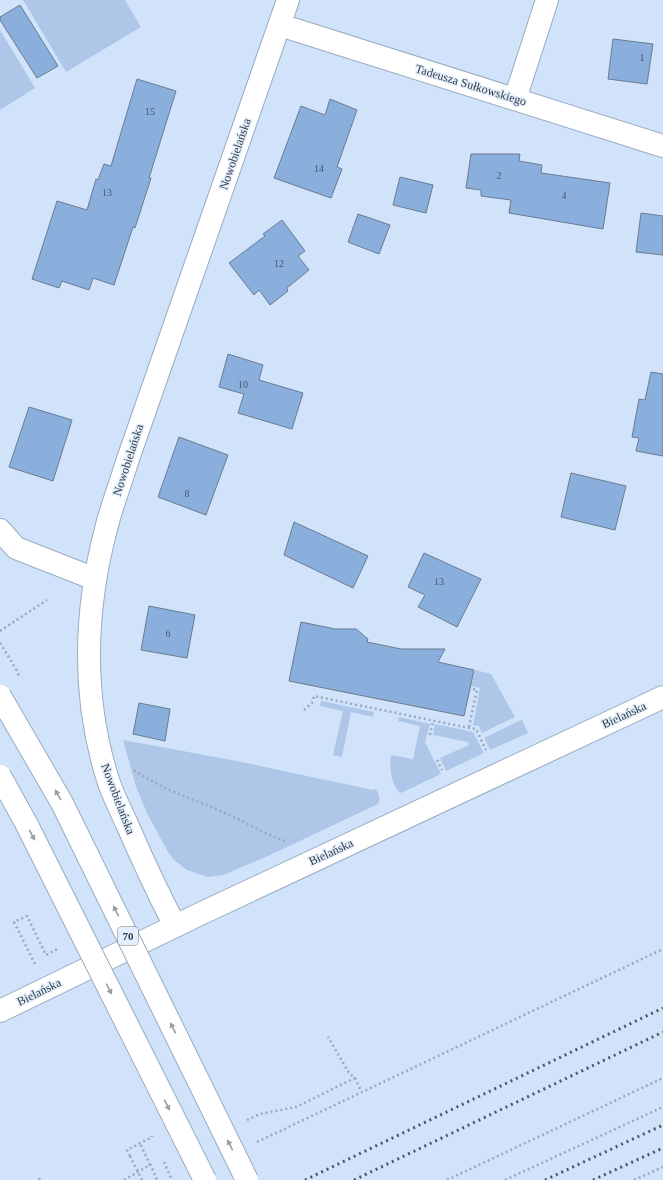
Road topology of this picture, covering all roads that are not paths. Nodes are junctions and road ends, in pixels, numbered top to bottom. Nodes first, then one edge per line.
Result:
1 (288, 0) edge
2 (547, 0) edge
3 (280, 25) junction
4 (515, 99) junction
5 (663, 146) edge
6 (0, 530) edge
7 (95, 579) junction
8 (0, 696) edge
9 (663, 697) edge
10 (0, 776) edge
11 (174, 926) junction
12 (0, 1011) edge
13 (205, 1180) edge
14 (247, 1180) edge

1 - 3 street, Nowobielańska
2 - 4 street
3 - 4 street, Tadeusza Sułkowskiego
3 - 7 street, Nowobielańska
4 - 5 street, Tadeusza Sułkowskiego
6 - 7 street
7 - 11 street, Nowobielańska
14 -> 8 street, 70, bridge
9 - 11 street, Bielańska
10 -> 13 street, bridge
11 - 12 street, Bielańska

